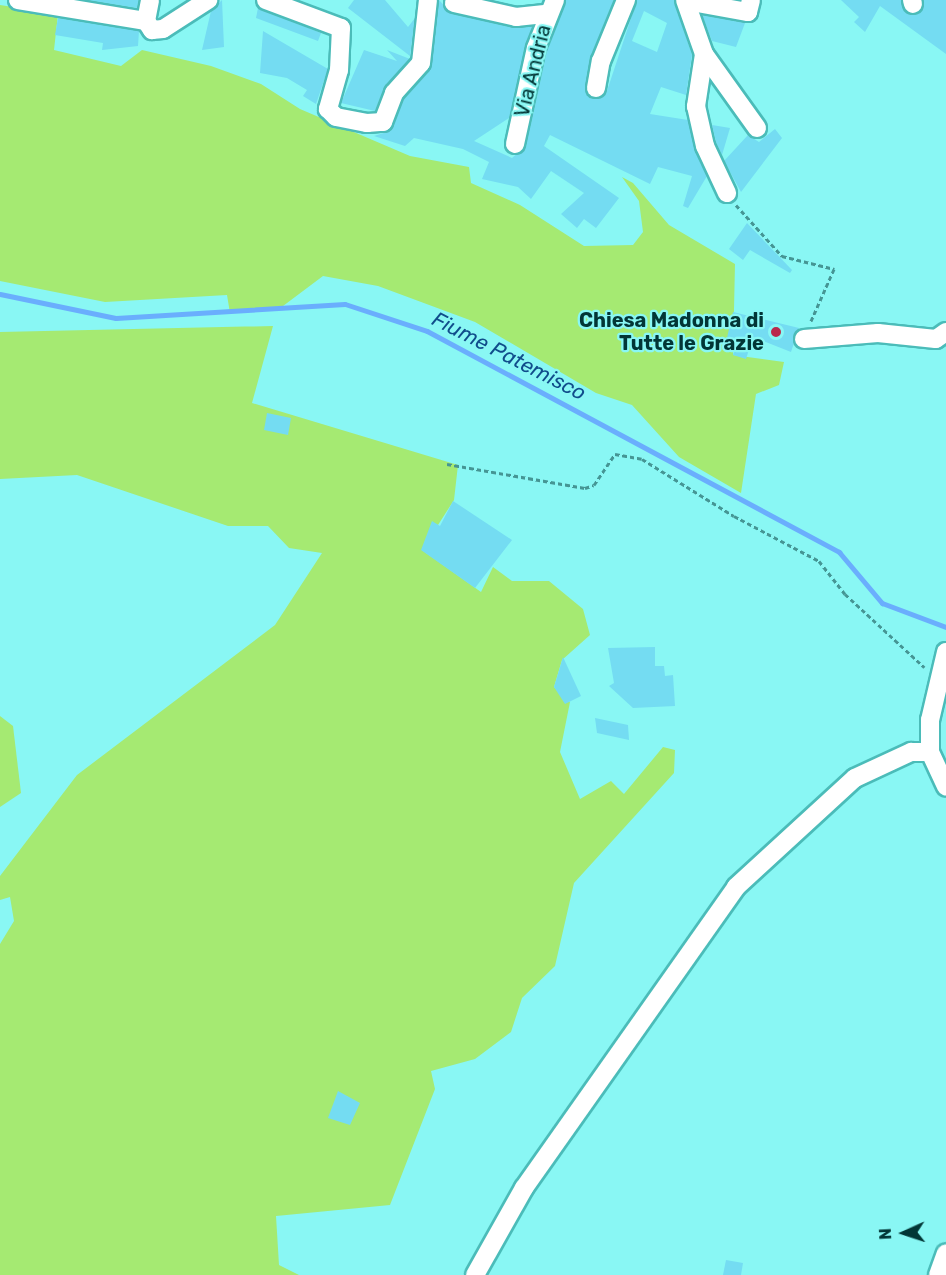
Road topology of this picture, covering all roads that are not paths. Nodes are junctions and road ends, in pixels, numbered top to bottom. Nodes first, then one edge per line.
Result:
1 (18, 0) edge
2 (150, 0) edge
3 (208, 0) edge
4 (266, 0) edge
5 (428, 0) edge
6 (626, 0) edge
7 (686, 0) edge
8 (454, 3) dead end
9 (87, 5) edge
10 (749, 6) edge
11 (551, 7) edge
12 (146, 21) junction
13 (704, 54) junction
14 (596, 88) dead end
15 (757, 128) dead end
16 (515, 144) dead end
17 (727, 193) road end
18 (946, 332) edge
19 (804, 339) road end
20 (945, 654) edge
21 (930, 752) junction
22 (946, 787) edge
23 (946, 1253) edge
24 (476, 1275) edge
25 (938, 1275) edge

1 - 9 street
2 - 12 street
3 - 12 street
4 - 5 street
6 - 14 street
7 - 10 street
7 - 13 street
8 - 11 street
9 - 12 street
11 - 16 street, Via Andria
13 - 15 street
13 - 17 street
18 - 19 street
20 - 21 street
21 - 22 street
21 - 24 street
23 - 25 street

